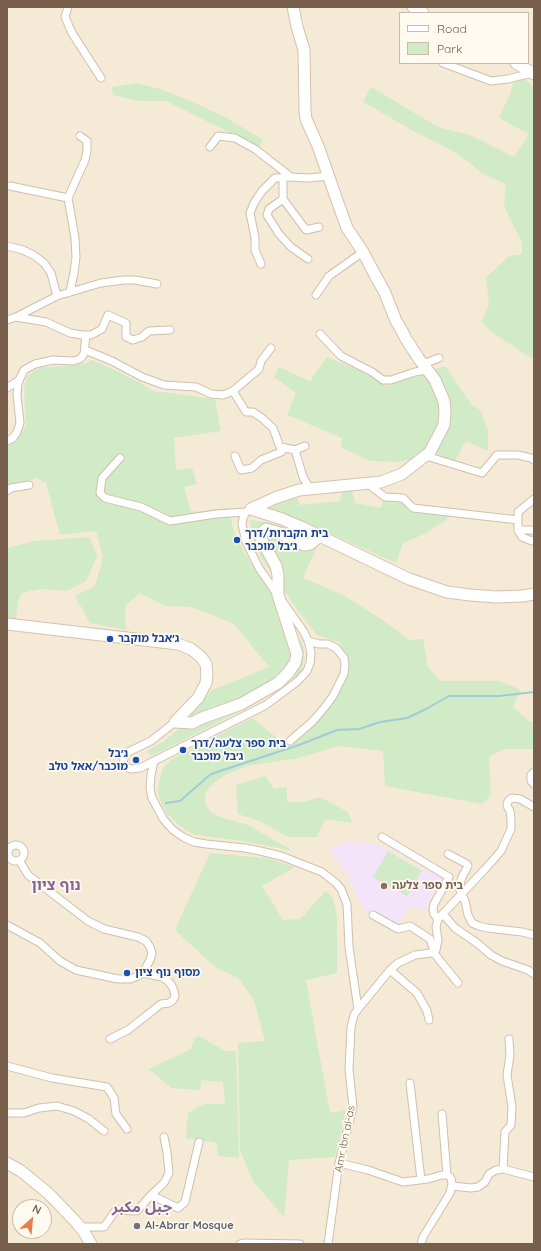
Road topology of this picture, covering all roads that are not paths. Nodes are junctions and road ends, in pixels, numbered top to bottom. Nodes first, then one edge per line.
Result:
1 (68, 7) edge
2 (293, 7) edge
3 (446, 64) edge
4 (518, 64) edge
5 (533, 73) edge
6 (102, 78) dead end
7 (80, 136) dead end
8 (210, 147) dead end
9 (329, 176) junction
10 (291, 177) junction
11 (283, 178) junction
12 (10, 186) dead end
13 (68, 198) junction
14 (283, 199) junction
15 (319, 227) dead end
16 (7, 246) edge
17 (363, 252) junction
18 (308, 259) dead end
19 (261, 264) dead end
20 (157, 284) dead end
21 (70, 292) junction
22 (316, 295) dead end
23 (57, 296) junction
24 (16, 317) junction
25 (7, 320) edge
26 (170, 330) dead end
27 (320, 334) dead end
28 (86, 335) junction
29 (271, 348) dead end
30 (85, 350) junction
31 (439, 358) dead end
32 (426, 367) junction
33 (19, 380) junction
34 (7, 388) edge
35 (233, 391) junction
36 (7, 441) edge
37 (305, 446) dead end
38 (285, 448) junction
39 (295, 450) junction
40 (235, 456) dead end
41 (426, 456) junction
42 (120, 458) dead end
43 (534, 460) edge
44 (367, 483) junction
45 (29, 485) dead end
46 (310, 489) junction
47 (7, 492) edge
48 (534, 499) edge
49 (248, 511) junction
50 (518, 520) junction
51 (518, 530) junction
52 (534, 530) edge
53 (320, 536) junction
54 (534, 540) edge
55 (534, 594) edge
56 (278, 595) junction
57 (7, 624) edge
58 (308, 641) junction
59 (176, 722) junction
60 (290, 741) dead end
61 (154, 761) junction
62 (534, 772) edge
63 (534, 784) edge
64 (534, 807) edge
65 (382, 837) dead end
66 (11, 843) dead end
67 (448, 854) dead end
68 (462, 893) junction
69 (373, 916) dead end
70 (441, 916) junction
71 (7, 925) edge
72 (534, 935) edge
73 (434, 952) junction
74 (390, 970) junction
75 (143, 973) junction
76 (534, 974) edge
77 (458, 983) dead end
78 (358, 1009) junction
79 (429, 1020) dead end
80 (110, 1039) dead end
81 (509, 1039) dead end
82 (7, 1066) edge
83 (410, 1083) dead end
84 (7, 1112) edge
85 (442, 1114) dead end
86 (127, 1129) dead end
87 (104, 1131) dead end
88 (164, 1137) dead end
89 (199, 1142) dead end
90 (7, 1163) edge
91 (339, 1163) junction
92 (503, 1169) junction
93 (447, 1175) junction
94 (534, 1177) edge
95 (421, 1180) junction
96 (452, 1186) junction
97 (151, 1195) junction
98 (80, 1227) junction
99 (91, 1244) edge
100 (240, 1244) edge
101 (300, 1244) edge
102 (328, 1244) edge
103 (421, 1244) edge

1 - 6 street
2 - 9 street
3 - 5 street
4 - 5 street
7 - 13 street
8 - 10 street
9 - 10 street
9 - 17 street
10 - 11 street
11 - 14 street
11 - 19 street
12 - 13 street
13 - 21 street
14 - 15 street
14 - 18 street
16 - 23 street
17 - 22 street
17 - 32 street
20 - 21 street
21 - 23 street
23 - 24 street
24 - 25 street
24 - 28 street
26 - 28 street
27 - 32 street
28 - 30 street
29 - 35 street
30 - 33 street
30 - 35 street
31 - 32 street
32 - 41 street
33 - 34 street
33 - 36 street
35 - 38 street
37 - 39 street
38 - 39 street
38 - 40 street
39 - 46 street
41 - 43 street
41 - 44 street
42 - 49 street
44 - 46 street
44 - 50 street
45 - 47 street
46 - 49 street
48 - 50 street
49 - 53 street
49 - 56 street
50 - 51 street
51 - 52 street
51 - 54 street
53 - 55 street
53 - 56 street
56 - 58 street
56 - 59 street
57 - 59 street
58 - 60 street
58 - 61 street
59 - 61 street
61 - 78 street
62 - 63 street
64 - 68 street
65 - 70 street
66 - 75 street
67 - 68 street
68 - 70 street
68 - 72 street
69 - 73 street
70 - 73 street
70 - 76 street
71 - 75 street
73 - 74 street, Amr ibn al-as
73 - 77 street
74 - 78 street, Amr ibn al-as
74 - 79 street
75 - 80 street
78 - 91 street, Amr ibn al-as
81 - 92 street
82 - 86 street
83 - 95 street
84 - 87 street
85 - 93 street
88 - 97 street
89 - 97 street
90 - 98 street
91 - 95 street
91 - 102 street, Amr ibn al-as
92 - 94 street
92 - 96 street
93 - 95 street
93 - 96 street
96 - 103 street
97 - 98 street
98 - 99 street
100 - 101 street

